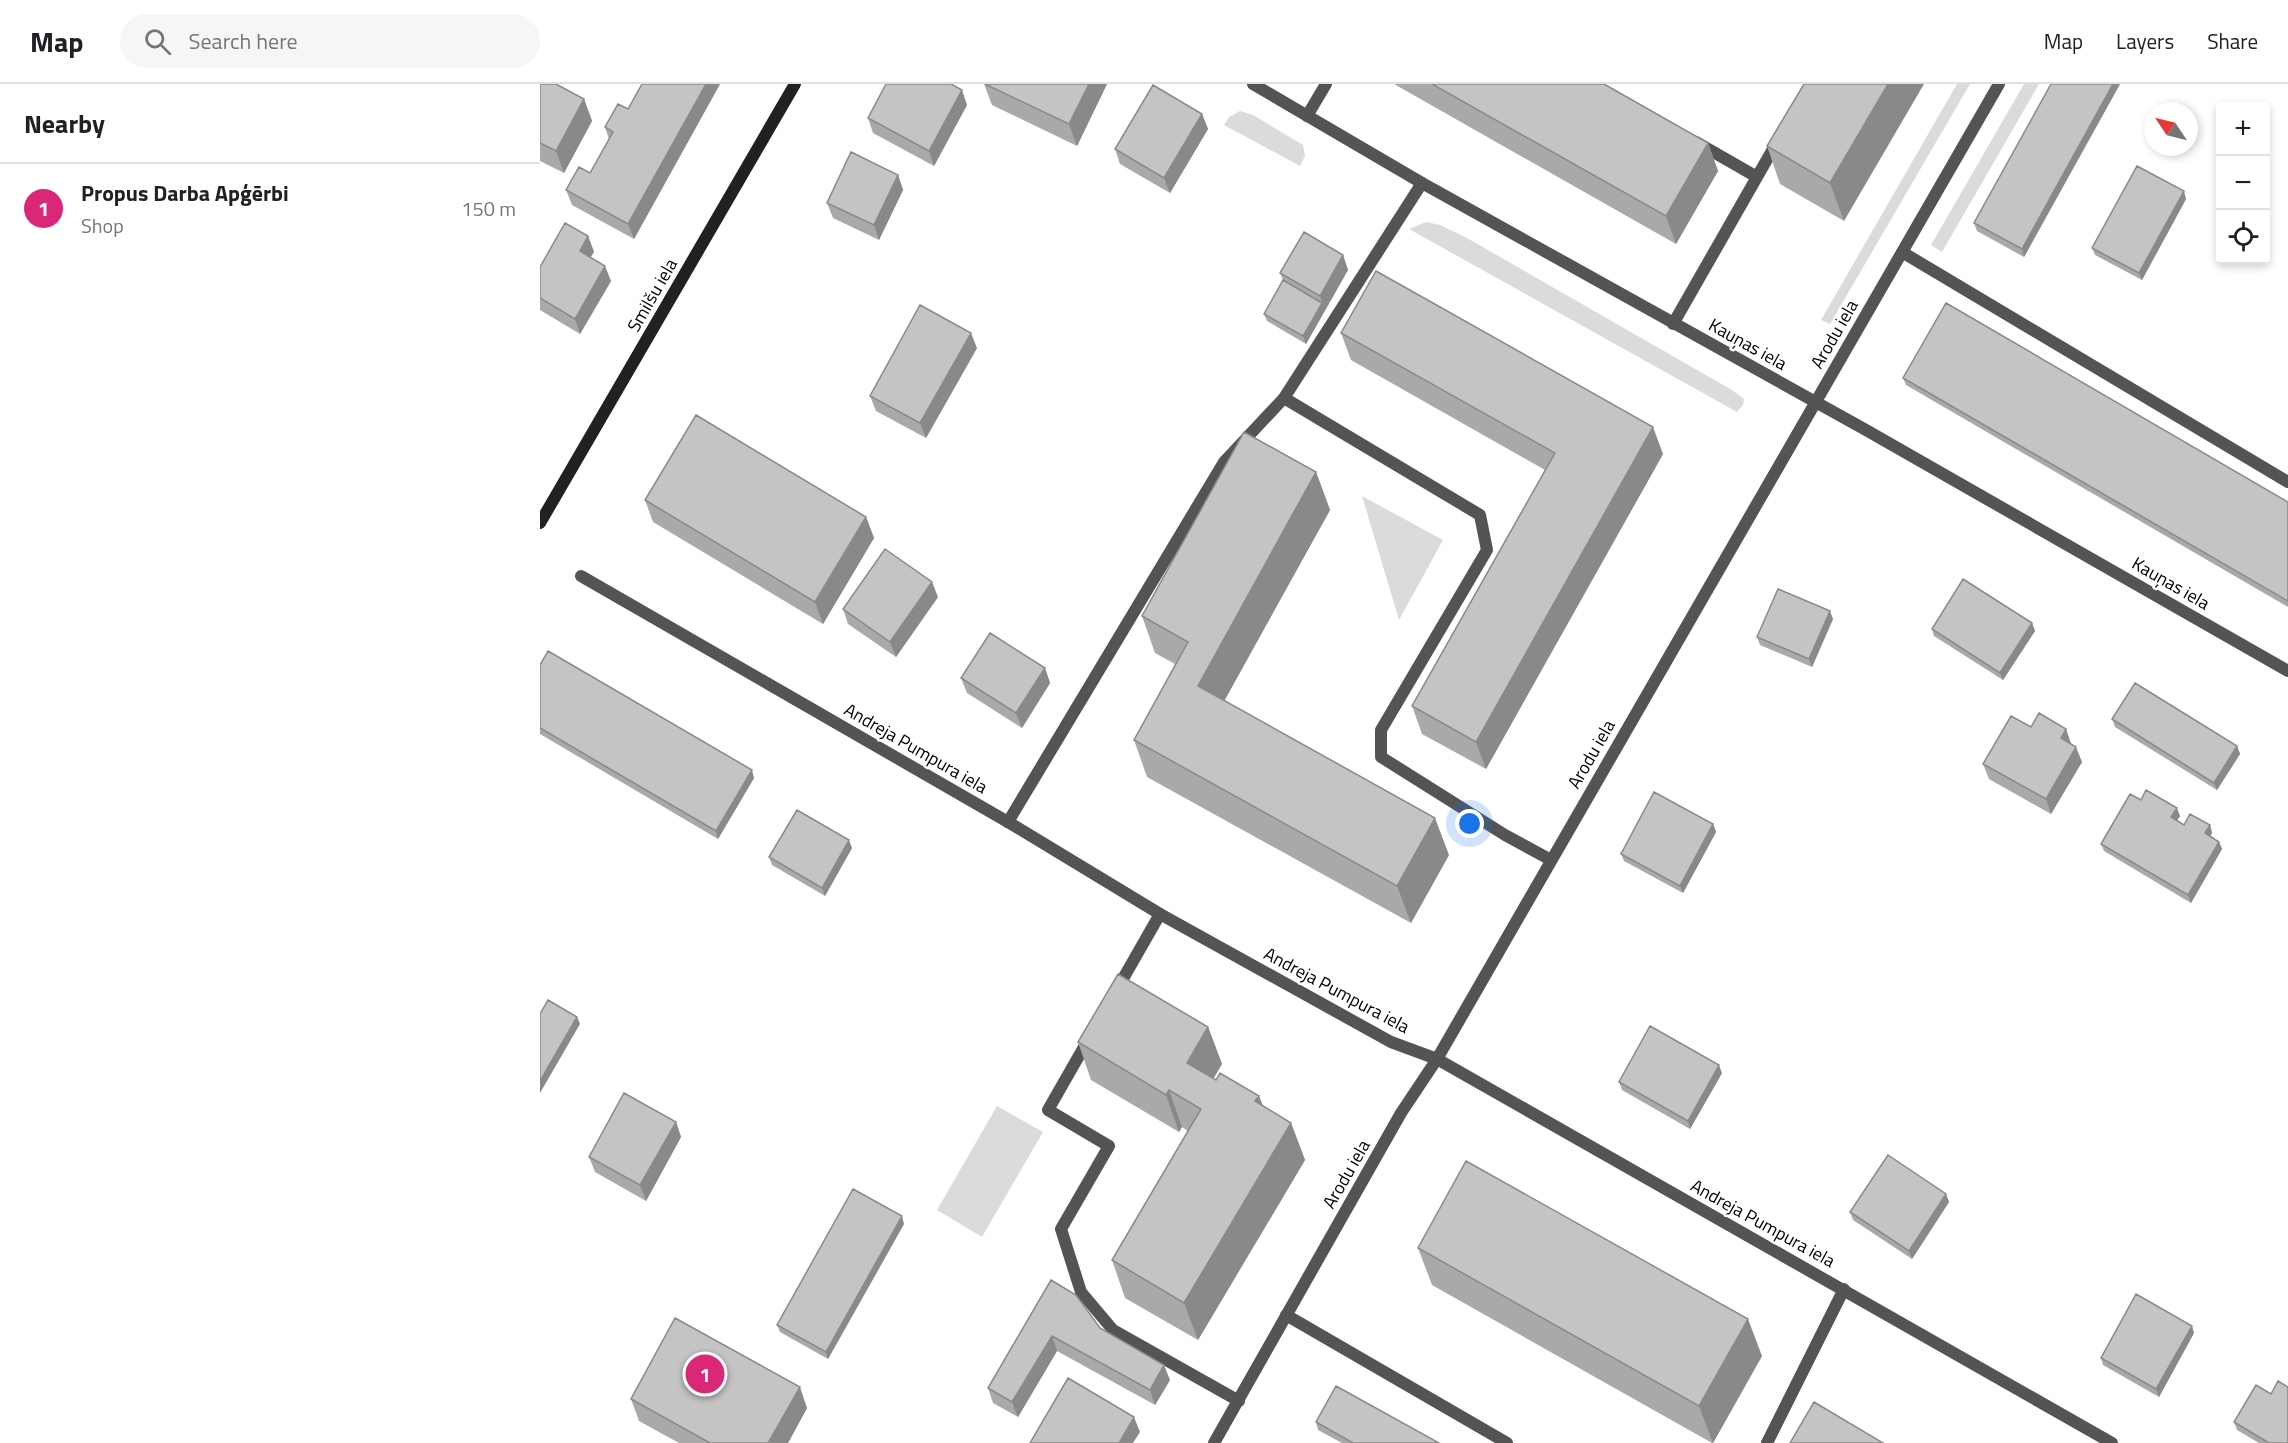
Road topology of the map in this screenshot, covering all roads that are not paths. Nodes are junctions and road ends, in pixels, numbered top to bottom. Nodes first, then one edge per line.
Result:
1 (795, 84) edge
2 (1253, 84) edge
3 (1326, 84) edge
4 (1999, 84) edge
5 (1307, 116) junction
6 (1786, 126) edge
7 (1687, 137) edge
8 (1757, 177) junction
9 (1422, 183) junction
10 (1902, 252) junction
11 (1673, 324) junction
12 (1284, 398) junction
13 (1816, 402) junction
14 (2288, 482) edge
15 (540, 523) edge
16 (581, 576) dead end
17 (2288, 671) edge
18 (1008, 822) junction
19 (1551, 860) junction
20 (1160, 914) junction
21 (1111, 999) edge
22 (1094, 1030) edge
23 (1437, 1059) junction
24 (1844, 1289) junction
25 (1286, 1315) junction
26 (1239, 1401) junction
27 (1214, 1443) edge
28 (1507, 1443) edge
29 (1767, 1443) edge
30 (2112, 1443) edge

1 - 15 street, Smilšu iela
2 - 5 street, Kauņas iela
3 - 5 street
4 - 10 street, Arodu iela
5 - 9 street, Kauņas iela
6 - 8 street
7 - 8 street
8 - 11 street
9 - 11 street, Kauņas iela
9 - 12 street
10 - 13 street, Arodu iela
10 - 14 street
11 - 13 street, Kauņas iela
12 - 18 street
12 - 19 street
13 - 17 street, Kauņas iela
13 - 19 street, Arodu iela
16 - 18 street, Andreja Pumpura iela
18 - 20 street, Andreja Pumpura iela
19 - 23 street, Arodu iela
20 - 21 street
20 - 23 street, Andreja Pumpura iela
22 - 26 street
23 - 24 street, Andreja Pumpura iela
23 - 25 street, Arodu iela
24 - 29 street
24 - 30 street, Andreja Pumpura iela
25 - 26 street, Arodu iela
25 - 28 street
26 - 27 street, Arodu iela

